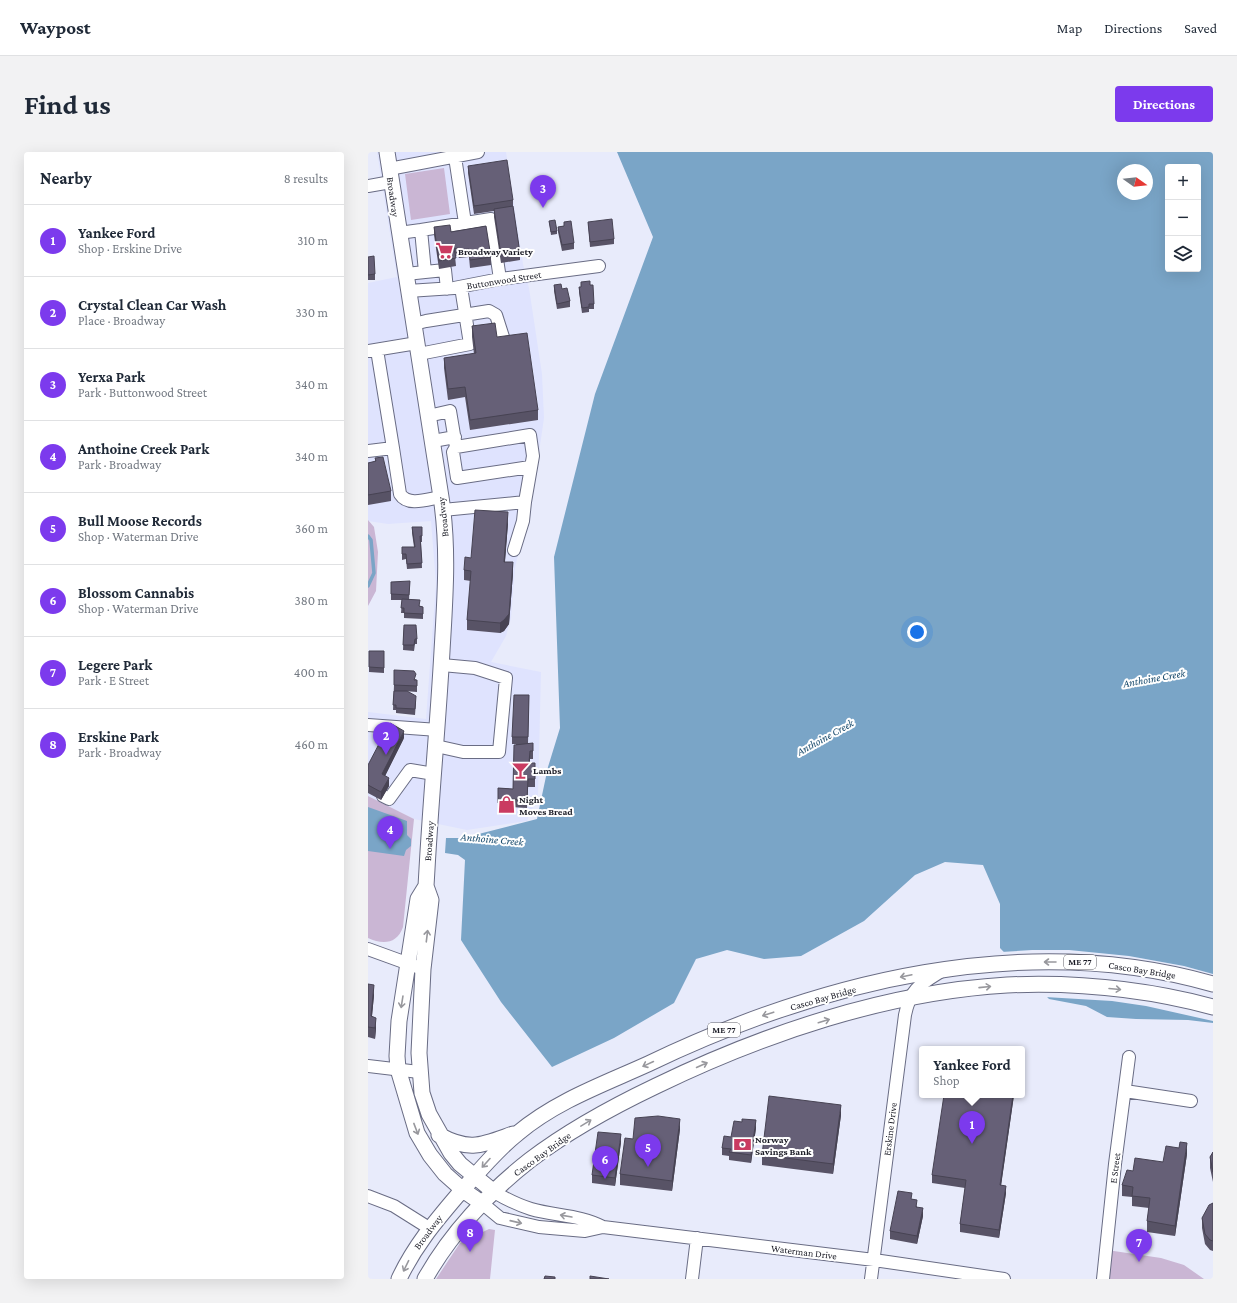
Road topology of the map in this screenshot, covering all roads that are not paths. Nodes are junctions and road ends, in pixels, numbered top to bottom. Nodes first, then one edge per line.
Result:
1 (387, 152) edge
2 (478, 152) edge
3 (456, 156) junction
4 (390, 176) junction
5 (368, 186) edge
6 (465, 223) junction
7 (421, 230) junction
8 (399, 233) junction
9 (599, 266) dead end
10 (426, 272) junction
11 (406, 274) junction
12 (500, 279) junction
13 (461, 287) junction
14 (447, 289) junction
15 (408, 291) junction
16 (465, 315) junction
17 (414, 324) junction
18 (504, 340) edge
19 (418, 349) junction
20 (372, 350) edge
21 (428, 416) junction
22 (432, 442) junction
23 (456, 442) junction
24 (393, 448) junction
25 (368, 451) edge
26 (455, 464) junction
27 (530, 467) junction
28 (436, 468) junction
29 (526, 502) junction
30 (442, 503) junction
31 (514, 550) dead end
32 (442, 665) junction
33 (368, 725) edge
34 (438, 730) junction
35 (436, 746) junction
36 (434, 774) junction
37 (389, 791) dead end
38 (426, 886) junction
39 (368, 950) edge
40 (408, 964) junction
41 (423, 969) junction
42 (945, 969) junction
43 (1213, 984) edge
44 (908, 998) junction
45 (1213, 1007) edge
46 (1129, 1057) dead end
47 (368, 1066) edge
48 (398, 1069) junction
49 (419, 1072) junction
50 (1125, 1091) junction
51 (1191, 1101) dead end
52 (519, 1131) junction
53 (440, 1135) junction
54 (474, 1176) junction
55 (463, 1190) junction
56 (494, 1192) junction
57 (368, 1196) edge
58 (483, 1204) junction
59 (604, 1227) junction
60 (429, 1228) junction
61 (697, 1238) junction
62 (874, 1260) junction
63 (399, 1279) edge
64 (425, 1279) edge
65 (692, 1279) edge
66 (871, 1279) edge
67 (1004, 1279) edge
68 (1103, 1279) edge

1 - 4 main road, Broadway
2 - 3 street
3 - 4 street
3 - 6 street
4 - 5 street
4 - 8 main road, Broadway
6 - 7 street
6 - 12 street
7 - 8 street
7 - 10 street
8 - 11 main road, Broadway
9 - 12 street, Buttonwood Street
10 - 11 street
10 - 14 street
11 - 15 main road, Broadway
12 - 13 street, Buttonwood Street
13 - 14 street, Buttonwood Street
13 - 16 street
14 - 15 street, Buttonwood Street
15 - 17 main road, Broadway
16 - 17 street
16 - 18 street
16 - 19 street
17 - 19 main road, Broadway
19 - 20 street
19 - 21 main road, Broadway
20 - 24 street
21 - 22 main road, Broadway
21 - 23 street
22 - 23 street
22 - 28 main road, Broadway
23 - 26 street
23 - 27 street
24 - 25 street
24 - 30 street
26 - 27 street
26 - 28 street
27 - 29 street
28 - 30 main road, Broadway
29 - 30 street
29 - 31 street
30 - 32 main road, Broadway
32 - 34 main road, Broadway
32 - 35 street
33 - 34 street
34 - 35 main road, Broadway
35 - 36 main road, Broadway
36 - 37 street
36 - 38 main road, Broadway
38 - 40 main road, Broadway
41 -> 38 main road, Broadway
39 - 40 street
40 - 41 street
40 -> 48 main road, Broadway
41 - 49 main road, Broadway
43 -> 42 main road, Casco Bay Bridge / ME 77
42 - 44 street
42 -> 52 main road, Casco Bay Bridge / ME 77
44 -> 45 main road, Casco Bay Bridge / ME 77
56 -> 44 main road, Casco Bay Bridge / ME 77
44 - 62 street, Erskine Drive
46 - 50 street, E Street
47 - 48 street
48 - 49 street
48 -> 55 main road, Broadway
49 - 53 main road, Broadway
50 - 51 street
50 - 68 street, E Street
52 - 53 main road
52 -> 54 main road, Casco Bay Bridge / ME 77
53 - 54 main road, Broadway
54 - 55 main road, Broadway / ME 77
54 - 56 main road, Waterman Drive
55 - 58 main road, Waterman Drive
55 - 60 main road, Broadway / ME 77
56 - 58 main road, ME 77
59 -> 56 street, Waterman Drive
57 - 60 street
58 -> 59 street, Waterman Drive
58 - 64 main road, ME 77
59 - 61 street, Waterman Drive
60 -> 63 main road, Broadway / ME 77
61 - 62 street, Waterman Drive
61 - 65 street
62 - 66 street, Erskine Drive
62 - 67 street, Waterman Drive

